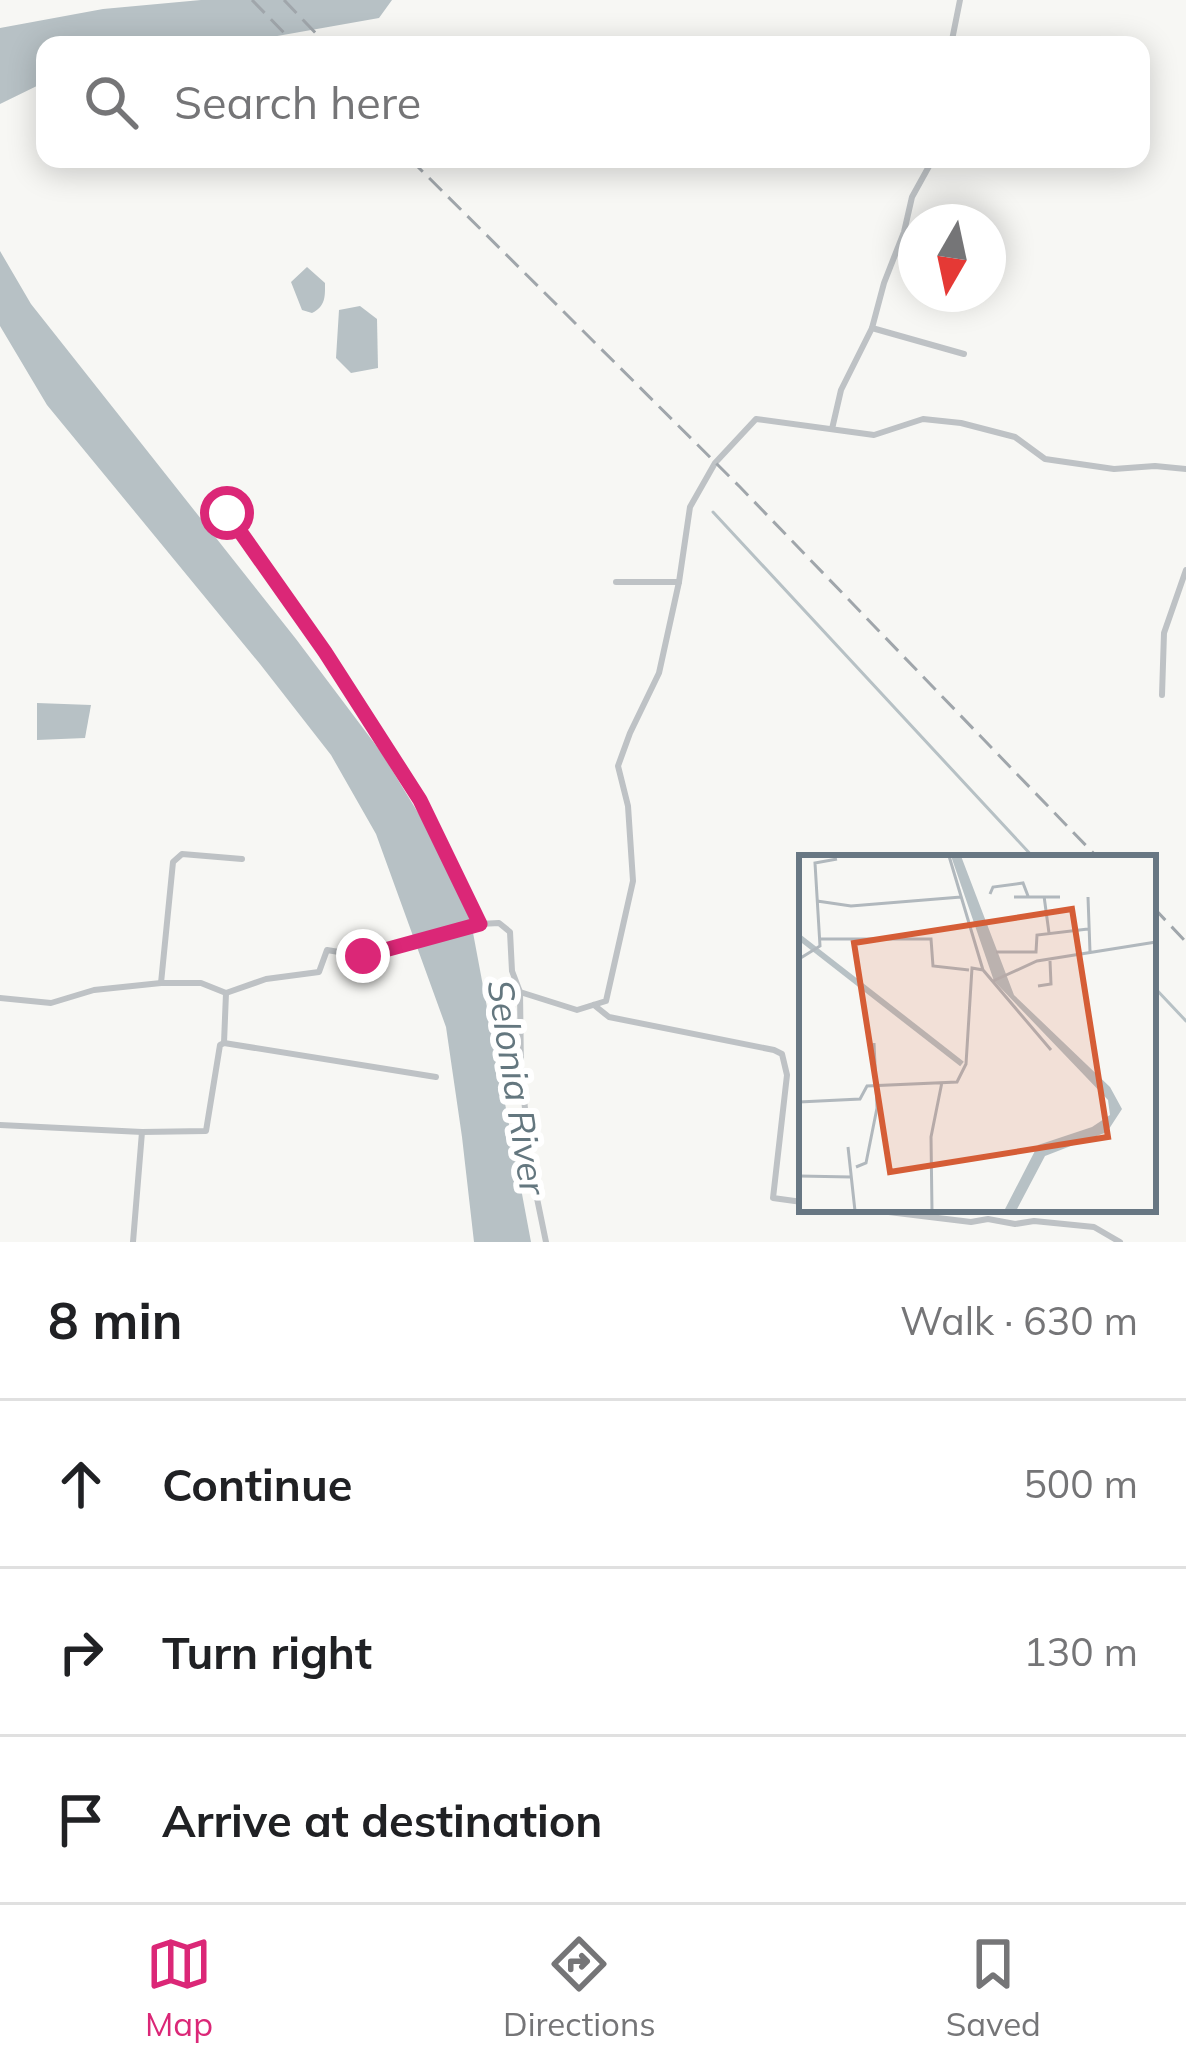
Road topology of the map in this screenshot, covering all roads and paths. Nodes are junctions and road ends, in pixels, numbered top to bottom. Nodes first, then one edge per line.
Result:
1 (960, 0) edge
2 (953, 36) edge
3 (928, 168) edge
4 (872, 328) junction
5 (964, 354) dead end
6 (832, 430) junction
7 (1186, 469) edge
8 (227, 513) dead end
9 (1186, 570) edge
10 (616, 582) dead end
11 (679, 582) junction
12 (1162, 695) dead end
13 (242, 859) dead end
14 (480, 924) junction
15 (161, 983) junction
16 (520, 992) junction
17 (226, 993) junction
18 (0, 998) edge
19 (594, 1005) junction
20 (224, 1043) junction
21 (436, 1077) dead end
22 (0, 1125) edge
23 (142, 1132) junction
24 (799, 1202) edge
25 (889, 1212) edge
26 (133, 1242) edge
27 (546, 1242) edge
28 (1120, 1242) edge

1 - 2 street
3 - 4 street
4 - 5 street
4 - 6 street
6 - 7 street
6 - 11 street
8 - 14 street
9 - 12 street
10 - 11 street
11 - 19 street
13 - 15 street
14 - 16 street
14 - 17 street
15 - 17 street
15 - 18 street
16 - 19 street
16 - 27 street
17 - 20 street
19 - 24 street
20 - 21 street
20 - 23 street
22 - 23 street
23 - 26 street
25 - 28 street

